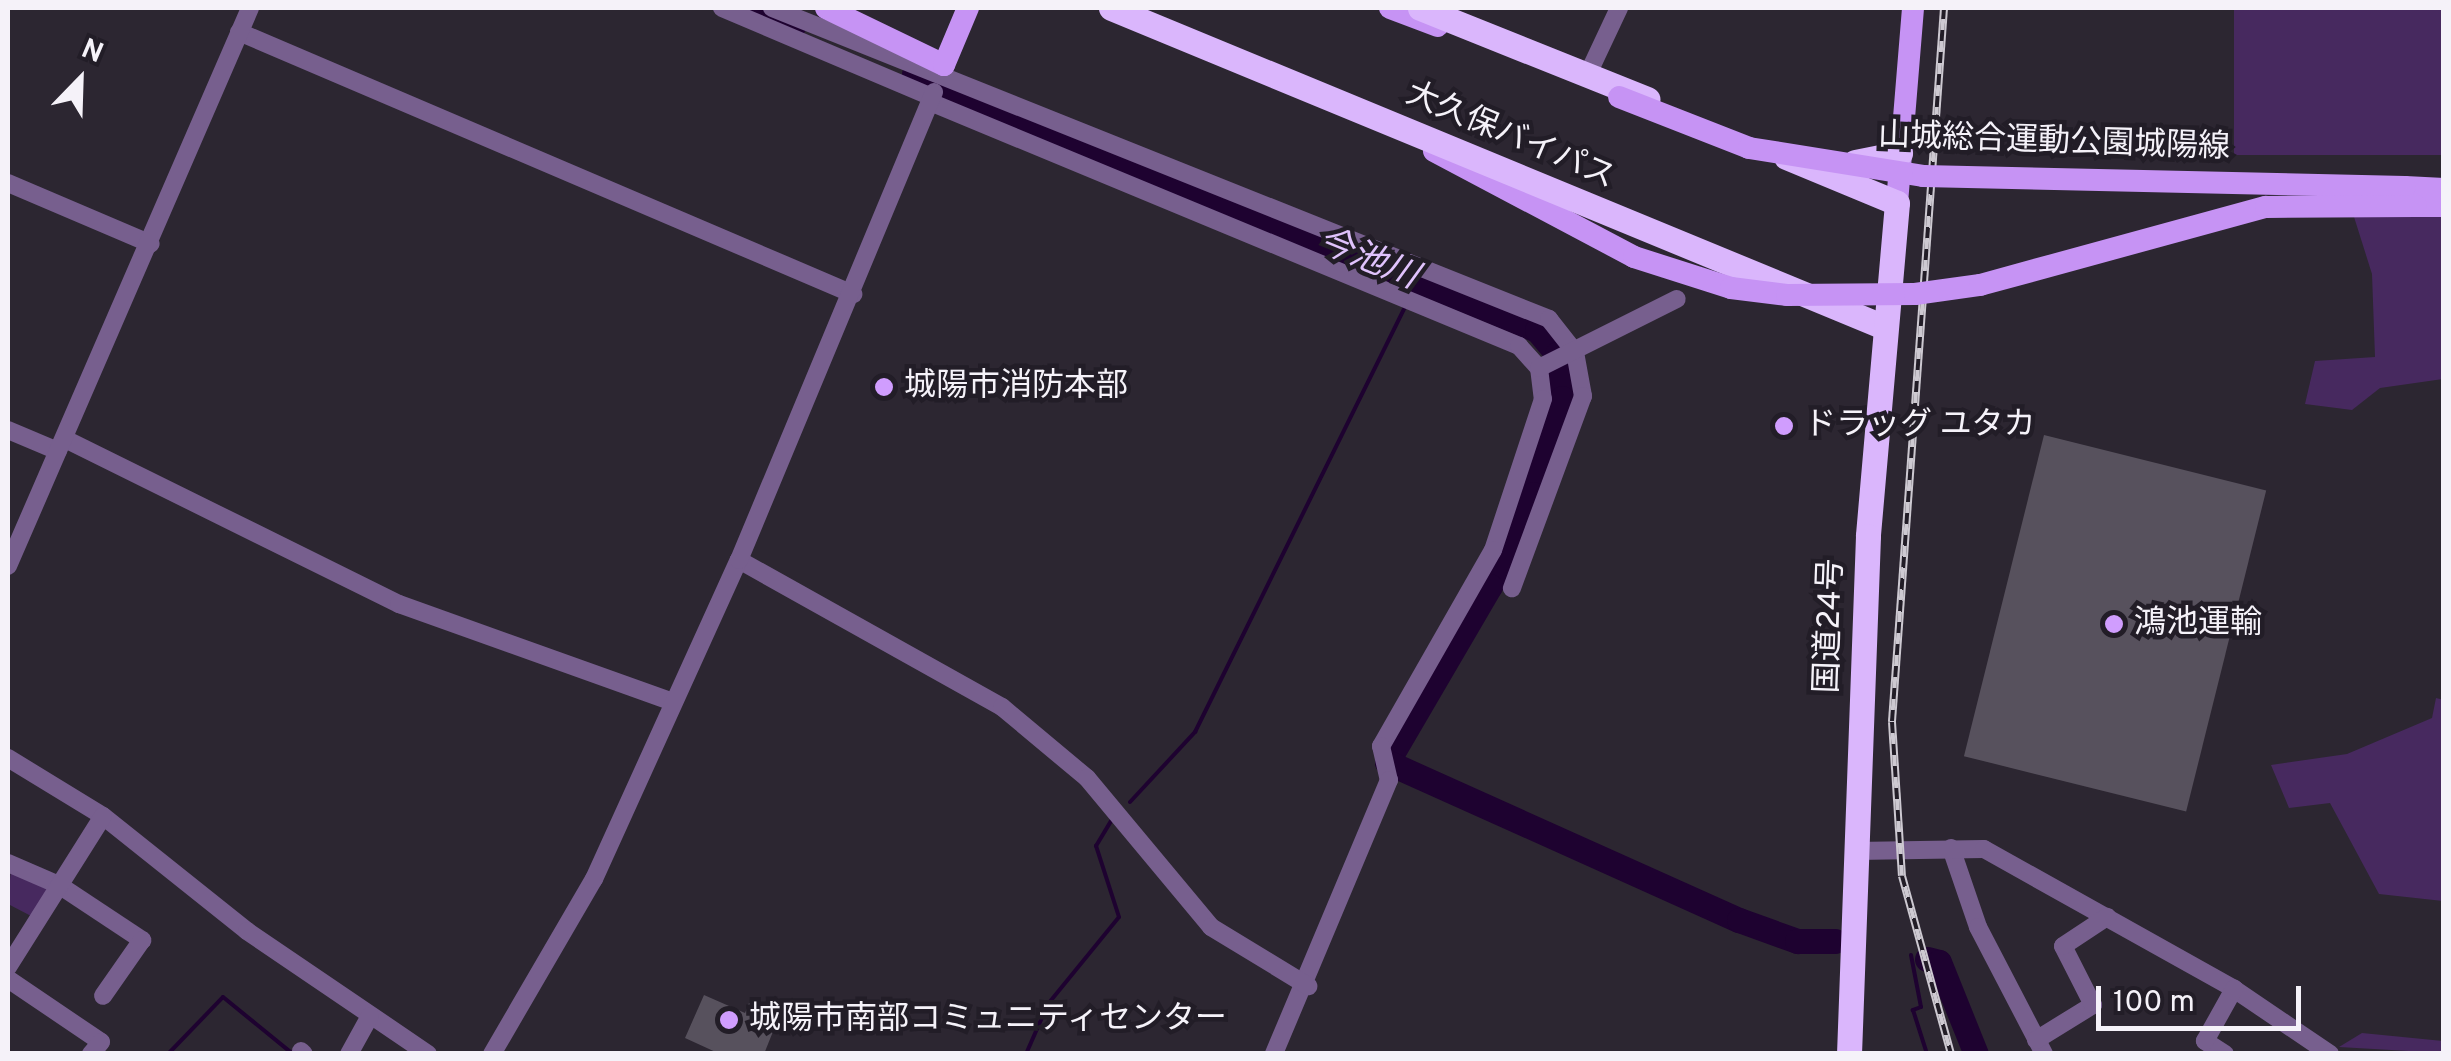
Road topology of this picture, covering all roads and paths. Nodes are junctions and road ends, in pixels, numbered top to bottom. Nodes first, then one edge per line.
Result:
1 (250, 8) edge
2 (722, 8) edge
3 (772, 8) edge
4 (826, 8) edge
5 (968, 8) edge
6 (1111, 8) edge
7 (1390, 8) edge
8 (1420, 8) edge
9 (1619, 8) edge
10 (1913, 8) edge
11 (239, 32) junction
12 (1588, 74) junction
13 (936, 88) junction
14 (1372, 115) junction
15 (1752, 143) junction
16 (1900, 153) junction
17 (8, 183) edge
18 (2444, 189) edge
19 (2411, 196) junction
20 (1897, 203) junction
21 (2444, 206) edge
22 (151, 244) junction
23 (853, 294) junction
24 (1677, 299) dead end
25 (1884, 328) junction
26 (1572, 350) junction
27 (1539, 368) junction
28 (8, 430) edge
29 (62, 445) junction
30 (739, 560) junction
31 (8, 566) edge
32 (1512, 588) dead end
33 (673, 702) junction
34 (8, 758) edge
35 (103, 816) junction
36 (1951, 848) junction
37 (1855, 851) junction
38 (8, 863) edge
39 (59, 884) junction
40 (2107, 917) junction
41 (8, 967) edge
42 (8, 979) edge
43 (1305, 985) junction
44 (2234, 989) junction
45 (103, 996) dead end
46 (370, 1016) junction
47 (2040, 1046) edge
48 (2317, 1050) edge
49 (91, 1054) edge
50 (349, 1054) edge
51 (428, 1054) edge
52 (492, 1054) edge
53 (1274, 1054) edge
54 (1849, 1054) edge
55 (2224, 1054) edge

1 - 11 street
2 - 13 street
3 - 13 street
4 - 13 main road
5 - 13 main road
6 - 14 highway, 大久保バイパス
7 - 19 main road, 山城総合運動公園城陽線, bridge
8 - 12 highway
9 - 12 street
10 - 16 main road
11 - 22 street
11 - 23 street
12 - 15 highway
13 - 23 street
13 - 26 street
13 - 27 street
14 - 19 main road, bridge
14 - 25 highway, 大久保バイパス
15 - 16 highway
15 - 20 highway
16 - 20 main road
17 - 22 street
18 - 19 main road, 山城総合運動公園城陽線
19 - 21 main road
20 - 25 highway, 国道24号
22 - 29 street
23 - 30 street
24 - 26 street
25 - 37 highway, 国道24号
26 - 27 street
26 - 32 street
27 - 43 street
28 - 29 street
29 - 31 street
29 - 33 street
30 - 33 street
30 - 43 street
33 - 52 street
34 - 35 street
35 - 39 street
35 - 46 street
36 - 37 street
36 - 40 street
36 - 47 street
37 - 54 highway, 国道24号
38 - 39 street
39 - 41 street
39 - 45 street
40 - 44 street
40 - 47 street
42 - 49 street
43 - 53 street
44 - 48 street
44 - 55 street
46 - 50 street
46 - 51 street

